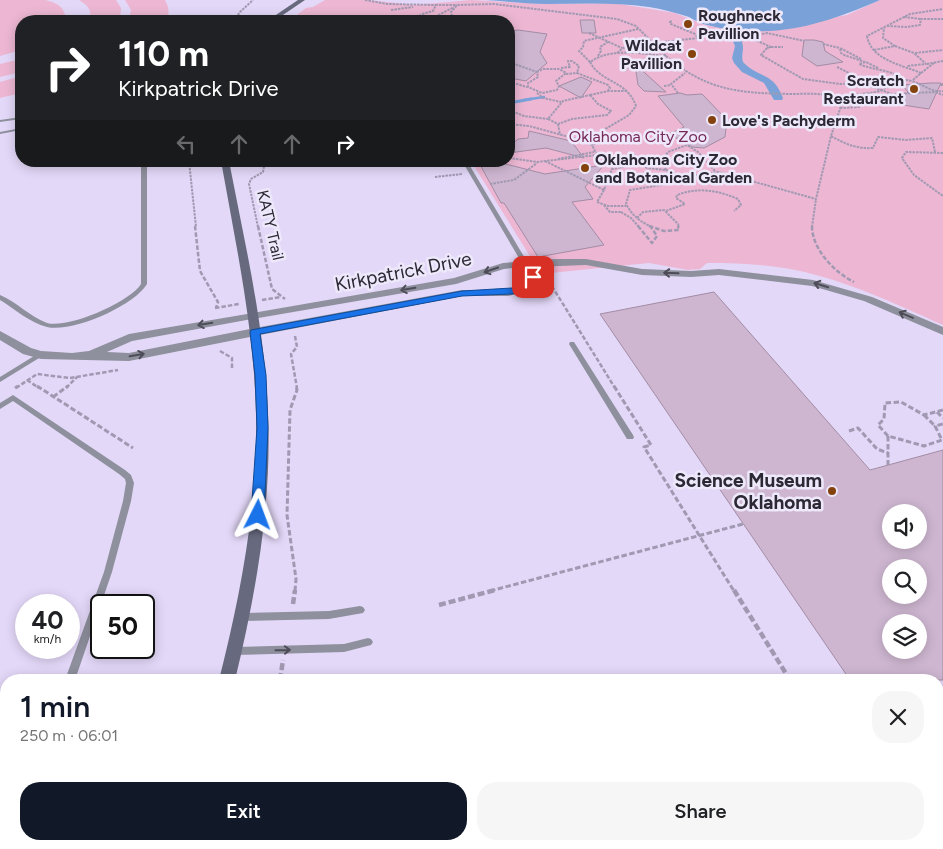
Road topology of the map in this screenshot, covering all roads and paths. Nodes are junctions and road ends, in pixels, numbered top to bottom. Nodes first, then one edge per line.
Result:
1 (253, 0) edge
2 (302, 0) edge
3 (365, 0) edge
4 (436, 5) junction
5 (457, 5) junction
6 (420, 6) junction
7 (943, 9) edge
8 (391, 10) dead end
9 (238, 15) edge
10 (279, 15) edge
11 (420, 15) edge
12 (439, 15) edge
13 (452, 15) edge
14 (902, 17) junction
15 (921, 19) junction
16 (943, 19) edge
17 (672, 22) dead end
18 (683, 26) dead end
19 (885, 26) junction
20 (679, 28) junction
21 (638, 29) junction
22 (589, 33) dead end
23 (596, 37) junction
24 (804, 41) dead end
25 (608, 42) junction
26 (654, 44) junction
27 (823, 44) dead end
28 (895, 46) junction
29 (783, 47) dead end
30 (623, 48) junction
31 (769, 48) junction
32 (840, 48) junction
33 (874, 50) junction
34 (943, 50) edge
35 (617, 53) junction
36 (914, 53) junction
37 (598, 56) junction
38 (666, 56) junction
39 (861, 59) junction
40 (943, 60) edge
41 (670, 61) junction
42 (590, 62) junction
43 (866, 62) junction
44 (515, 63) edge
45 (934, 63) junction
46 (926, 64) junction
47 (906, 66) junction
48 (538, 67) dead end
49 (837, 67) dead end
50 (878, 68) junction
51 (556, 69) junction
52 (542, 70) junction
53 (626, 71) dead end
54 (537, 72) junction
55 (685, 72) junction
56 (577, 73) junction
57 (921, 73) junction
58 (566, 74) junction
59 (914, 80) junction
60 (906, 81) junction
61 (515, 84) edge
62 (888, 84) junction
63 (671, 85) junction
64 (664, 86) dead end
65 (528, 87) junction
66 (882, 90) junction
67 (608, 91) junction
68 (629, 91) junction
69 (943, 91) edge
70 (935, 92) junction
71 (536, 93) junction
72 (678, 93) dead end
73 (892, 94) junction
74 (590, 95) junction
75 (943, 95) edge
76 (838, 98) junction
77 (561, 102) junction
78 (840, 108) junction
79 (515, 112) edge
80 (15, 119) edge
81 (548, 119) junction
82 (0, 121) edge
83 (558, 124) junction
84 (515, 125) edge
85 (15, 131) edge
86 (0, 133) edge
87 (560, 136) junction
88 (831, 136) junction
89 (592, 146) junction
90 (935, 152) junction
91 (943, 153) edge
92 (595, 154) junction
93 (515, 159) edge
94 (544, 161) junction
95 (537, 162) junction
96 (144, 167) edge
97 (190, 167) edge
98 (226, 167) edge
99 (264, 167) edge
100 (468, 167) edge
101 (612, 168) junction
102 (666, 170) junction
103 (716, 172) junction
104 (684, 177) junction
105 (490, 184) dead end
106 (604, 190) junction
107 (943, 196) edge
108 (816, 199) junction
109 (604, 205) junction
110 (626, 206) junction
111 (665, 211) junction
112 (734, 211) dead end
113 (621, 212) junction
114 (630, 212) junction
115 (636, 218) junction
116 (649, 225) junction
117 (539, 264) junction
118 (526, 265) junction
119 (859, 284) dead end
120 (0, 298) edge
121 (272, 298) dead end
122 (220, 307) dead end
123 (253, 316) junction
124 (943, 331) edge
125 (255, 332) junction
126 (0, 335) edge
127 (295, 337) dead end
128 (572, 344) dead end
129 (230, 351) dead end
130 (225, 354) dead end
131 (41, 355) junction
132 (88, 355) junction
133 (37, 374) dead end
134 (77, 377) dead end
135 (0, 380) edge
136 (27, 380) junction
137 (14, 389) dead end
138 (53, 397) junction
139 (0, 406) edge
140 (943, 410) edge
141 (937, 412) junction
142 (924, 415) junction
143 (943, 418) edge
144 (943, 424) edge
145 (935, 426) junction
146 (849, 430) dead end
147 (888, 436) junction
148 (630, 437) dead end
149 (133, 448) dead end
150 (888, 453) junction
151 (888, 465) dead end
152 (743, 524) dead end
153 (699, 536) junction
154 (439, 606) dead end
155 (360, 610) dead end
156 (290, 616) junction
157 (241, 617) junction
158 (368, 642) dead end
159 (285, 650) junction
160 (234, 651) junction
161 (72, 674) edge
162 (228, 674) edge
163 (281, 674) edge
164 (786, 674) edge

1 - 9 path
2 - 10 main road
3 - 6 path
4 - 5 path
4 - 6 path
4 - 11 path
5 - 12 path
5 - 13 path
5 - 21 path
6 - 8 path
7 - 14 path
14 - 15 path
14 - 19 path
15 - 16 path
15 - 19 path
17 - 20 path
18 - 20 path
19 - 28 path
19 - 33 path
20 - 26 path
21 - 23 path
21 - 26 path
22 - 23 path
23 - 25 path
23 - 42 path
24 - 31 path
25 - 30 path
25 - 37 path
26 - 30 path
26 - 38 path
27 - 32 path
28 - 33 path
28 - 36 path
29 - 31 path
30 - 35 path
31 - 66 path
32 - 39 path
32 - 39 path
33 - 47 path
34 - 36 path
35 - 37 path
35 - 38 path
36 - 46 path
37 - 42 path
38 - 41 path
39 - 43 path
40 - 45 path
41 - 53 path
41 - 55 path
42 - 68 path
43 - 50 path
43 - 50 path
44 - 54 path
45 - 46 path
45 - 57 path
46 - 47 path
47 - 57 path
48 - 52 path
49 - 62 path
50 - 60 path
51 - 52 path
51 - 56 path
51 - 58 path
52 - 54 path
54 - 65 path
55 - 63 path
55 - 76 path
56 - 58 path
56 - 67 path
57 - 59 path
58 - 71 path
59 - 60 path
59 - 70 path
60 - 62 path
61 - 65 path
62 - 66 path
63 - 64 path
63 - 72 path
65 - 71 path
66 - 73 path
66 - 76 path
67 - 68 path
67 - 74 path
68 - 89 path
69 - 70 path
70 - 73 path
70 - 75 path
71 - 77 path
73 - 78 path
74 - 77 path
74 - 83 path
76 - 78 path
77 - 81 path
78 - 88 path
79 - 81 path
80 - 82 lane
81 - 83 path
83 - 87 path
84 - 87 path
85 - 86 lane
87 - 89 path
88 - 90 path
88 - 108 path
89 - 92 path
90 - 91 path
90 - 107 path
92 - 94 path
92 - 101 path
93 - 95 path
94 - 95 path
94 - 106 path
95 - 105 path
96 - 120 lane
97 - 122 path
98 - 123 main road
99 - 121 path, KATY Trail
100 - 118 lane
101 - 102 path
101 - 106 path
102 - 103 path
102 - 104 path
103 - 104 path
103 - 108 path
104 - 110 path
106 - 109 path
108 - 119 path
109 - 110 path
109 - 113 path
110 - 114 path
111 - 112 path
111 - 115 path
111 - 116 path
113 - 114 path
113 - 116 path
114 - 115 path
115 - 116 path
117 - 118 street
124 -> 117 street
117 - 153 path
118 -> 123 street, Kirkpatrick Drive
118 - 125 street, Kirkpatrick Drive
123 - 125 main road
123 -> 132 street, Kirkpatrick Drive
132 -> 125 street
125 - 157 main road
126 - 131 street
127 - 156 path
128 - 148 lane
129 - 130 path
131 - 132 street
131 - 135 lane
133 - 136 path
134 - 138 path
136 - 137 path
136 - 138 path
138 - 149 path
139 - 161 lane
140 - 141 path
141 - 142 path
141 - 143 path
142 - 145 path
142 - 147 path
144 - 145 path
145 - 147 path
146 - 150 path
147 - 150 path
150 - 151 path
152 - 153 path
153 - 154 path
153 - 164 path
155 - 156 lane
156 - 157 lane
157 - 160 main road
158 - 159 lane
160 -> 159 lane
159 - 163 path
160 - 162 main road

